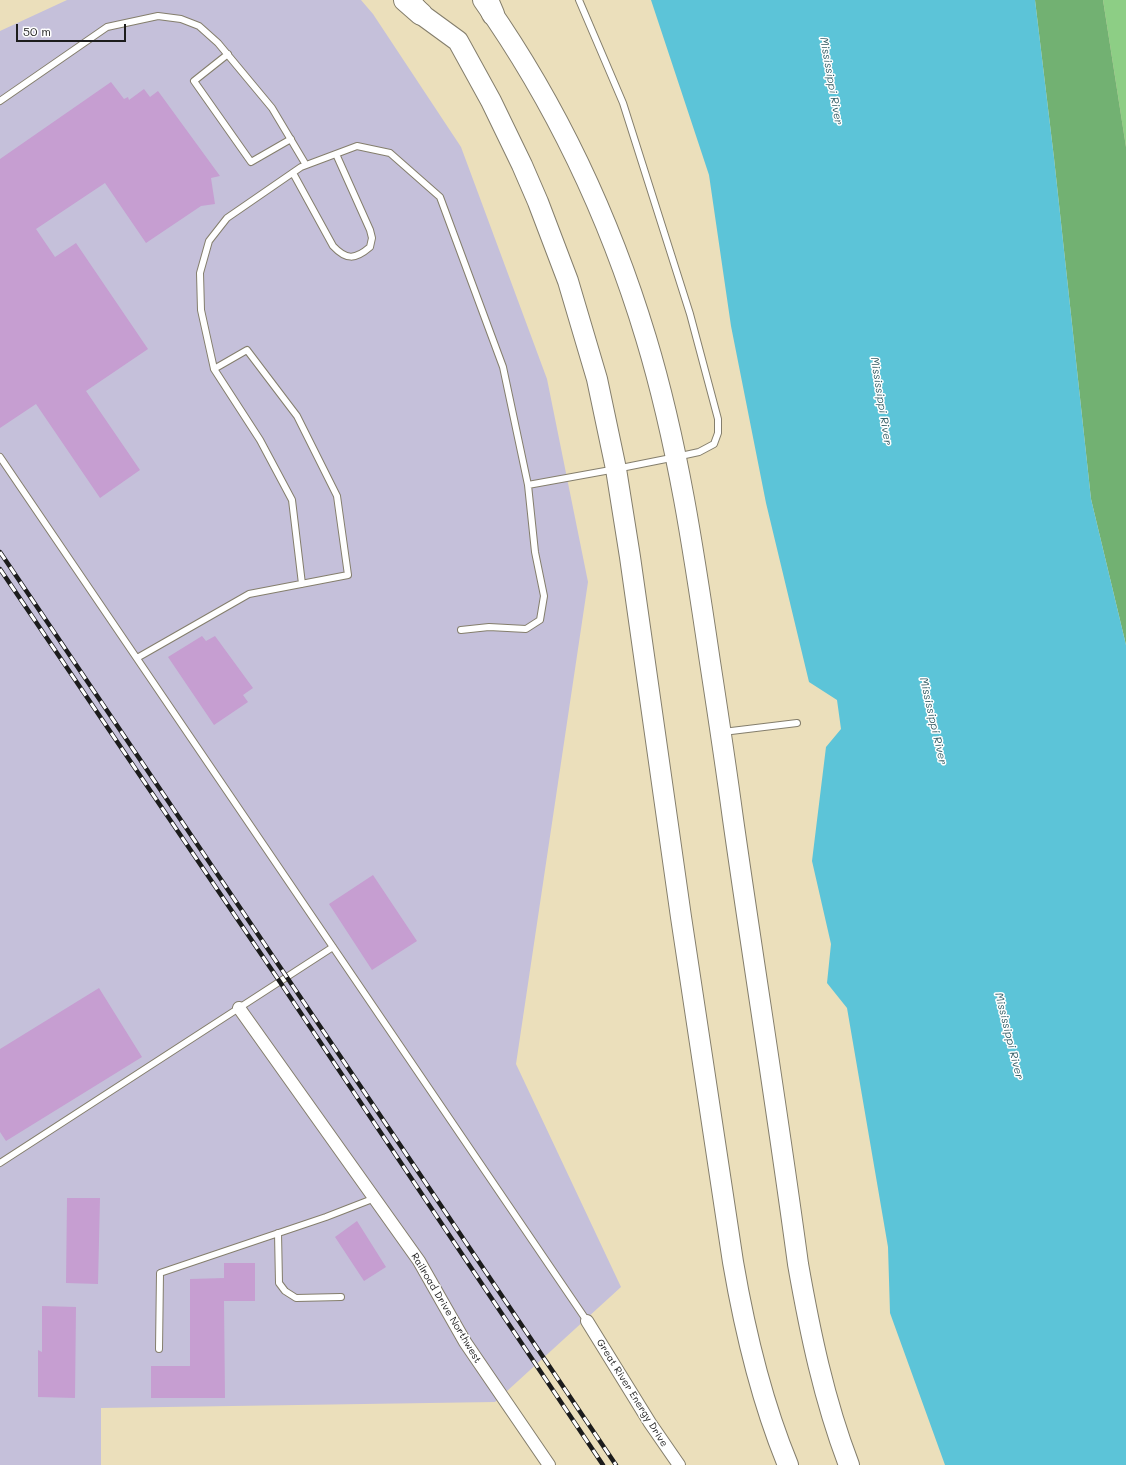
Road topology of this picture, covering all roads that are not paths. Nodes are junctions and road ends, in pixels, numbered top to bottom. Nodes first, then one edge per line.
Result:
1 (405, 0) edge
2 (580, 0) edge
3 (487, 5) edge
4 (416, 7) edge
5 (228, 54) junction
6 (0, 101) edge
7 (291, 139) junction
8 (336, 154) junction
9 (306, 165) junction
10 (292, 173) junction
11 (214, 369) junction
12 (0, 457) edge
13 (676, 457) junction
14 (616, 469) junction
15 (528, 485) junction
16 (302, 584) junction
17 (461, 630) dead end
18 (137, 658) junction
19 (797, 723) dead end
20 (721, 732) junction
21 (333, 947) junction
22 (239, 1008) junction
23 (0, 1162) edge
24 (373, 1194) junction
25 (278, 1233) junction
26 (341, 1297) dead end
27 (587, 1321) joint
28 (160, 1349) dead end
29 (549, 1465) edge
30 (679, 1465) edge
31 (788, 1465) edge
32 (849, 1465) edge

1 - 4 highway
2 - 13 lane
3 - 13 highway
4 - 14 highway
5 - 6 lane
5 - 7 lane
5 - 7 lane
7 - 9 lane
8 - 9 lane
8 - 10 lane
8 - 15 lane
9 - 10 lane
10 - 11 lane
11 - 16 lane
11 - 16 lane
12 - 18 lane
13 - 14 lane
13 - 20 highway
14 - 15 lane
14 - 31 highway
15 - 17 lane
16 - 18 lane
18 - 21 lane
19 - 20 lane
20 - 32 highway
21 - 22 lane
21 - 27 lane
22 - 23 lane
22 - 24 street, Railroad Drive Northwest
24 - 25 lane
24 - 29 street, Railroad Drive Northwest
25 - 26 lane
25 - 28 lane
27 - 30 street, Great River Energy Drive

